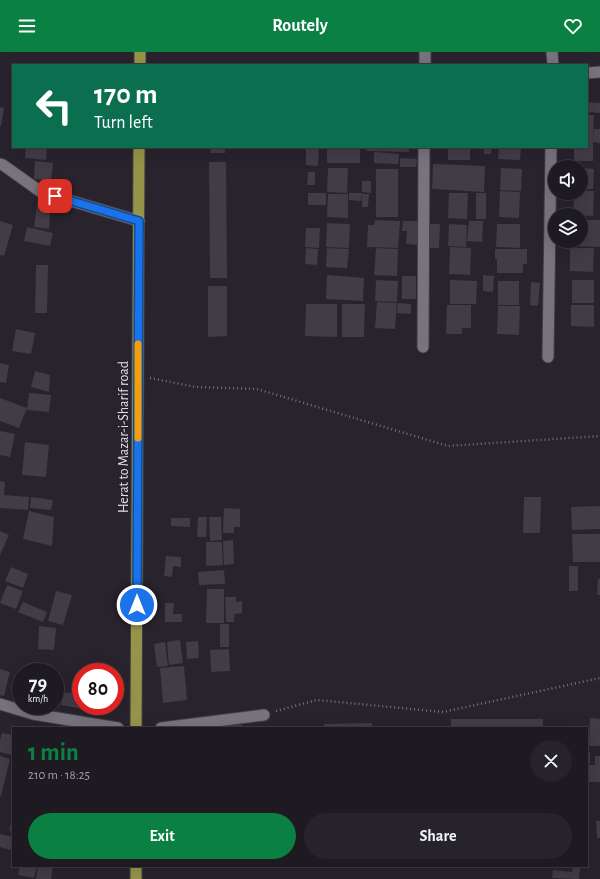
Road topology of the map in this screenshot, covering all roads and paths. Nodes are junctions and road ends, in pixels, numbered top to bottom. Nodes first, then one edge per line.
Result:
1 (140, 52) edge
2 (425, 52) edge
3 (552, 52) edge
4 (140, 64) edge
5 (425, 64) edge
6 (553, 64) edge
7 (588, 72) edge
8 (600, 72) edge
9 (139, 148) edge
10 (424, 148) edge
11 (551, 148) edge
12 (0, 164) edge
13 (139, 221) junction
14 (423, 347) dead end
15 (548, 357) dead end
16 (138, 375) junction
17 (600, 436) edge
18 (600, 678) edge
19 (0, 704) edge
20 (264, 715) joint
21 (112, 727) edge
22 (136, 727) edge
23 (169, 727) edge
24 (136, 867) edge
25 (136, 879) edge

1 - 4 highway
2 - 5 street
3 - 6 street
7 - 8 street
9 - 13 highway, Herat to Mazar-i-Sharif road
10 - 14 street
11 - 15 street
12 - 13 street
13 - 16 highway, Herat to Mazar-i-Sharif road
16 - 17 path
16 - 22 highway, Herat to Mazar-i-Sharif road
18 - 20 path
19 - 21 street
20 - 23 street
24 - 25 highway

